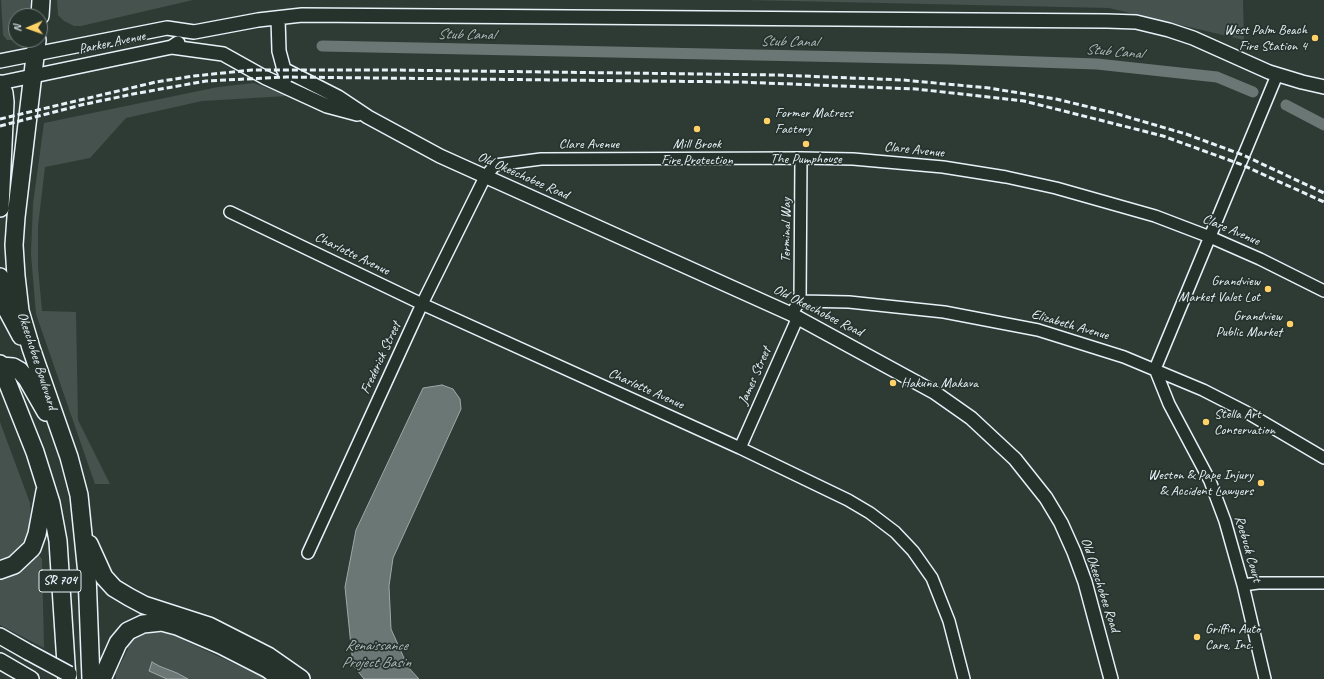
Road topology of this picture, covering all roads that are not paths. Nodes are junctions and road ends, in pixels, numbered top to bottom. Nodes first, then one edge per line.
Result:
1 (278, 18) junction
2 (194, 32) junction
3 (48, 45) edge
4 (172, 47) junction
5 (34, 48) edge
6 (37, 48) edge
7 (0, 61) edge
8 (283, 69) junction
9 (1277, 75) junction
10 (33, 76) junction
11 (0, 83) edge
12 (1324, 87) edge
13 (293, 90) junction
14 (368, 117) junction
15 (801, 158) junction
16 (485, 177) junction
17 (0, 208) edge
18 (230, 212) dead end
19 (1210, 237) junction
20 (0, 277) edge
21 (1324, 291) edge
22 (800, 301) junction
23 (422, 304) junction
24 (794, 315) junction
25 (34, 358) junction
26 (0, 365) edge
27 (1155, 369) junction
28 (59, 428) junction
29 (740, 448) junction
30 (1324, 458) edge
31 (46, 485) junction
32 (84, 533) junction
33 (308, 553) dead end
34 (0, 570) edge
35 (1324, 583) edge
36 (1243, 585) junction
37 (0, 636) edge
38 (0, 662) edge
39 (25, 675) edge
40 (69, 679) edge
41 (91, 679) edge
42 (102, 679) edge
43 (281, 679) edge
44 (301, 679) edge
45 (964, 679) edge
46 (1111, 679) edge
47 (1265, 679) edge

1 - 2 street, Parker Avenue
1 - 8 street
1 - 9 street, Parker Avenue
2 - 3 street, Parker Avenue
2 - 4 street, Parker Avenue
4 - 10 street, Parker Avenue
4 - 13 street, Old Okeechobee Road
5 - 7 street, Parker Avenue
6 - 10 main road, Okeechobee Boulevard / SR 704
8 - 13 street
8 - 14 street, Old Okeechobee Road
9 - 12 street, Parker Avenue
9 - 19 street
10 - 11 street, Parker Avenue
10 - 25 main road, Okeechobee Boulevard / SR 704
11 - 17 main road
13 - 14 street, Old Okeechobee Road
14 - 16 street, Old Okeechobee Road
15 - 16 street, Clare Avenue
15 - 19 street, Clare Avenue
15 - 22 street, Terminal Way
16 - 23 street, Frederick Street
16 - 24 street, Old Okeechobee Road
18 - 23 street, Charlotte Avenue
19 - 21 street, Clare Avenue
19 - 27 street
20 - 25 main road
22 - 24 street
22 - 27 street, Elizabeth Avenue
23 - 29 street, Charlotte Avenue
23 - 33 street, Frederick Street
24 - 29 street, James Street
24 - 46 street, Old Okeechobee Road
25 - 28 main road, Okeechobee Boulevard / SR 704
26 - 28 main road
26 - 31 main road, SR 704
27 - 30 street, Elizabeth Avenue
27 - 36 street, Roebuck Court
28 - 32 main road, Okeechobee Boulevard / SR 704
29 - 45 street, Charlotte Avenue
31 - 34 main road
31 - 40 main road, SR 704
32 - 41 main road, Okeechobee Boulevard / SR 704
32 - 44 main road
35 - 36 street
36 - 47 street, Roebuck Court
37 - 40 main road, bridge
38 - 39 main road
42 - 43 main road

